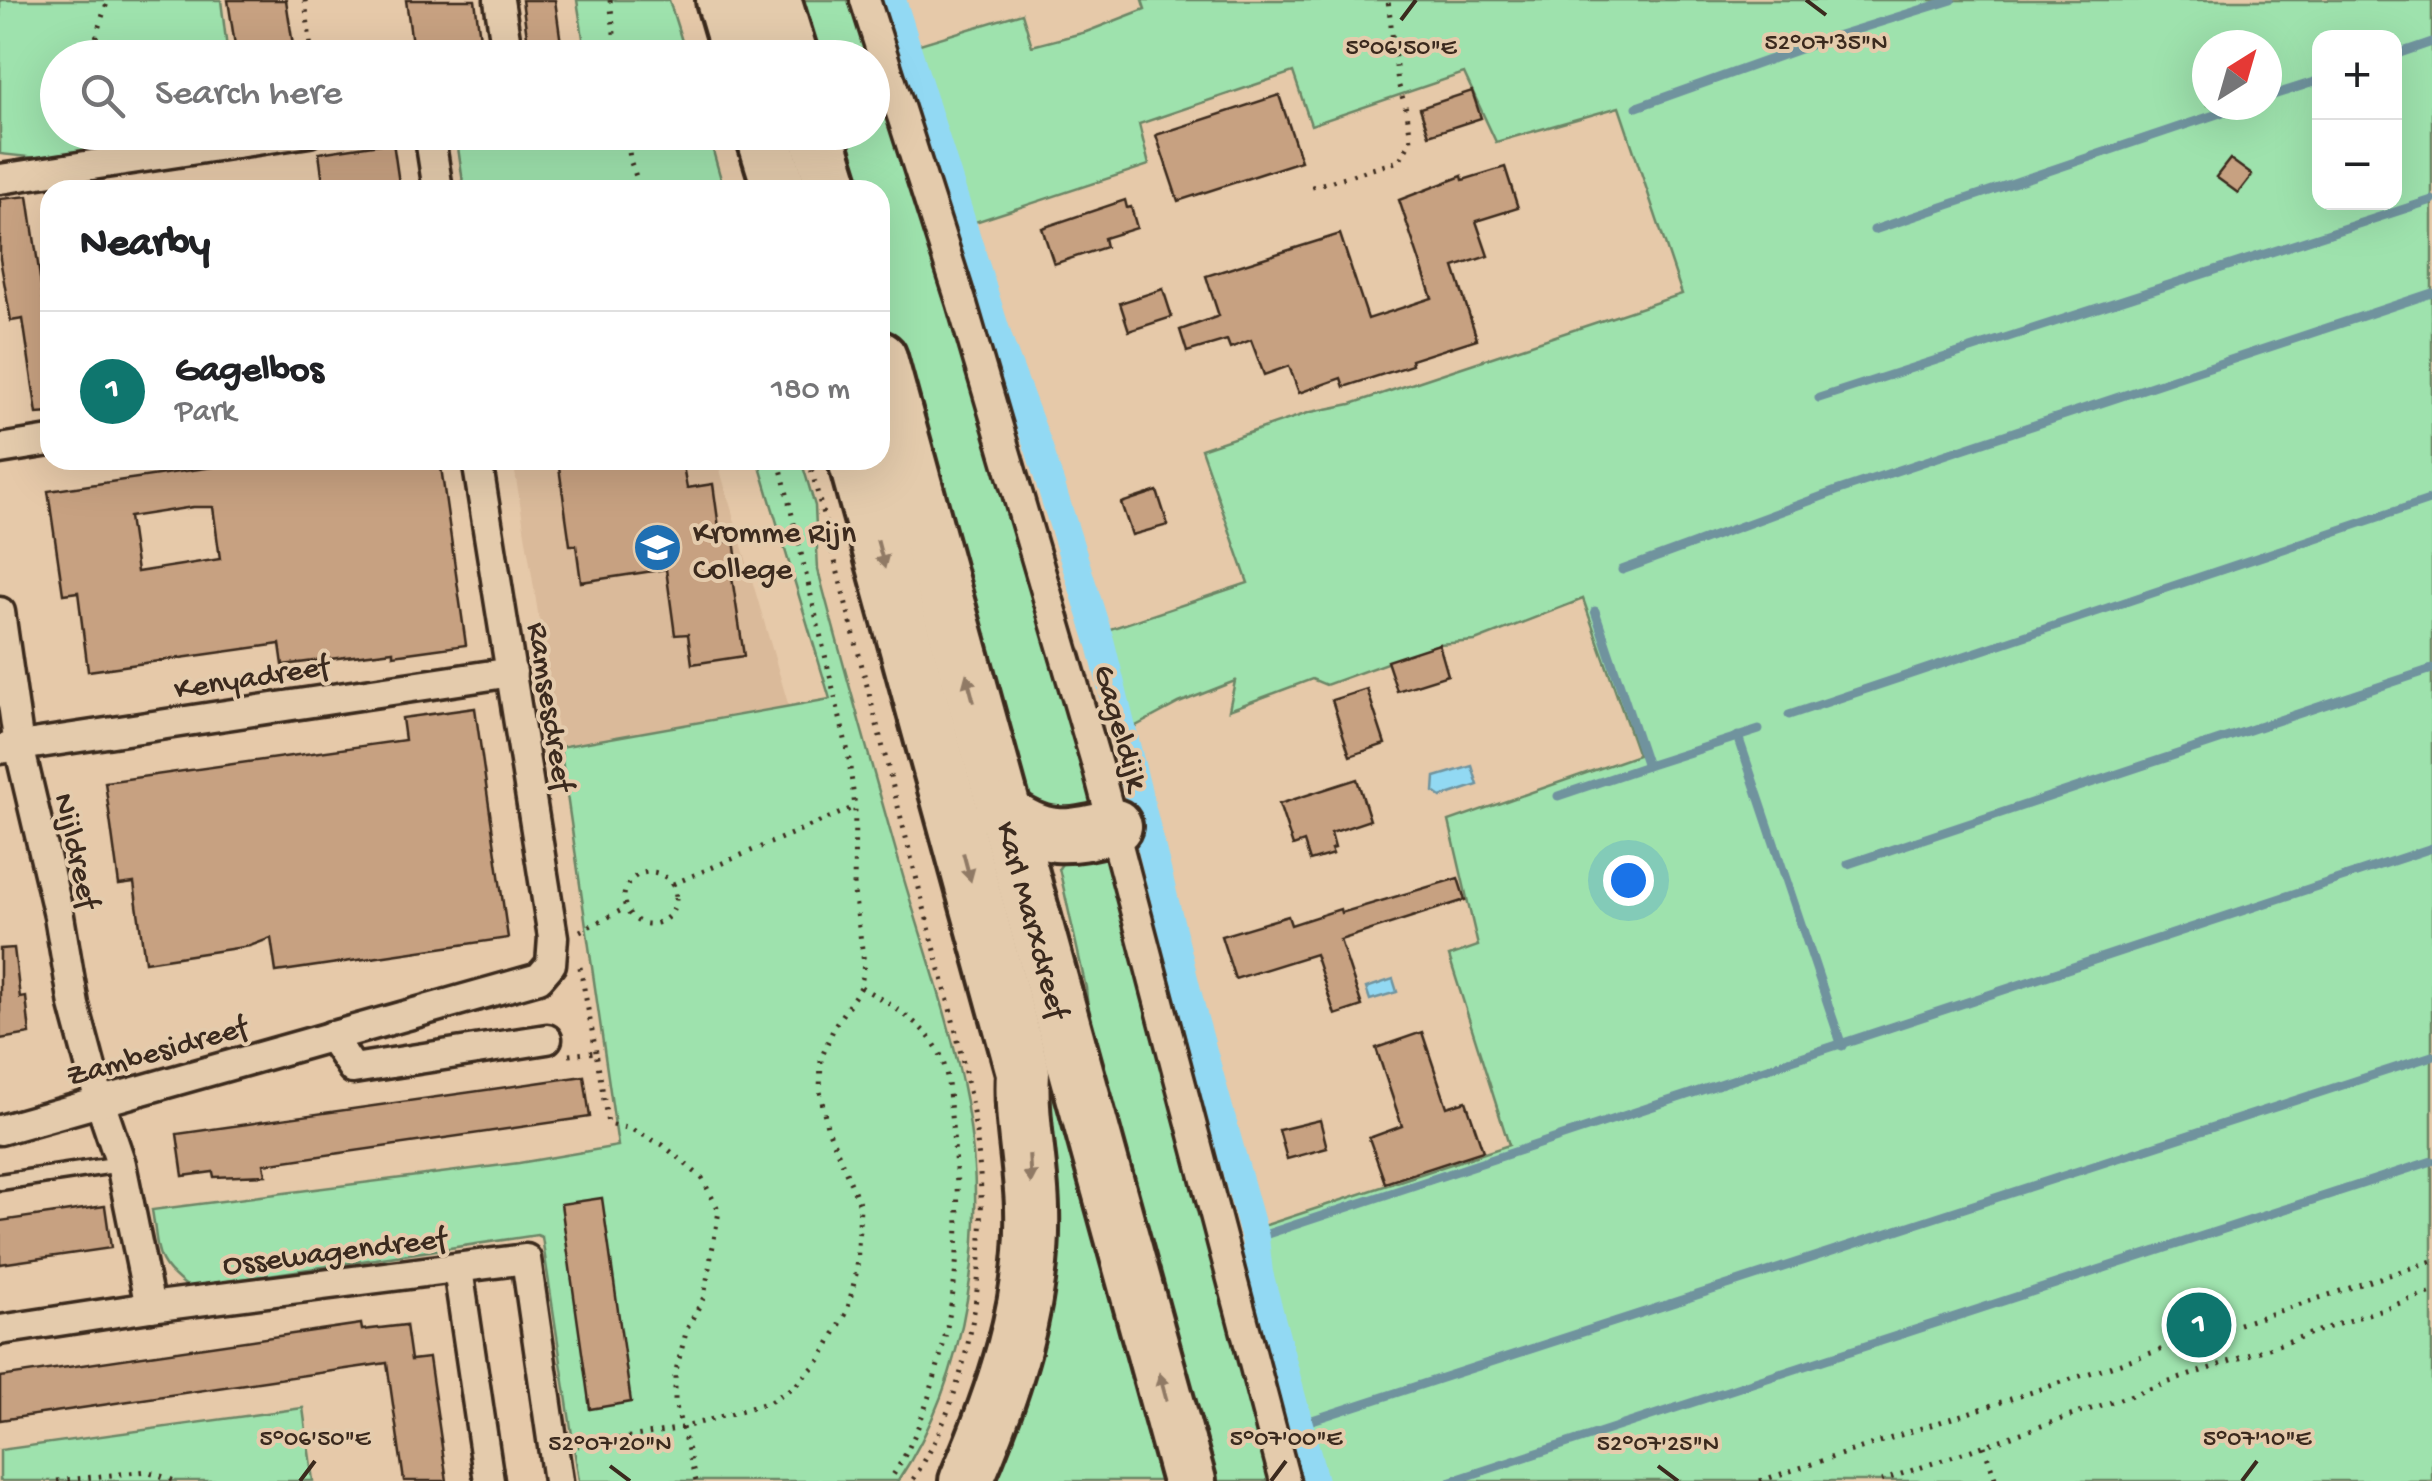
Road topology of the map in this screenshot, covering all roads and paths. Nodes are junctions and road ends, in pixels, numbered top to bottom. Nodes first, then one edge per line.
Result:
1 (108, 0) edge
2 (305, 0) edge
3 (499, 0) edge
4 (610, 0) edge
5 (723, 0) edge
6 (774, 0) edge
7 (865, 0) edge
8 (1388, 0) edge
9 (97, 40) edge
10 (310, 40) edge
11 (505, 40) edge
12 (615, 40) edge
13 (735, 40) edge
14 (786, 40) edge
15 (878, 40) edge
16 (890, 78) edge
17 (191, 150) edge
18 (432, 150) edge
19 (629, 150) edge
20 (768, 150) edge
21 (822, 150) edge
22 (0, 179) edge
23 (437, 180) edge
24 (637, 180) edge
25 (777, 180) edge
26 (831, 180) edge
27 (1312, 187) dead end
28 (890, 395) edge
29 (40, 442) edge
30 (0, 448) edge
31 (480, 470) edge
32 (781, 470) edge
33 (812, 470) edge
34 (858, 470) edge
35 (0, 612) edge
36 (512, 672) junction
37 (10, 747) edge
38 (856, 807) junction
39 (1002, 811) junction
40 (1093, 832) junction
41 (673, 884) junction
42 (626, 908) junction
43 (1033, 920) junction
44 (559, 945) junction
45 (861, 987) junction
46 (331, 1036) junction
47 (547, 1039) joint
48 (596, 1052) junction
49 (100, 1102) junction
50 (0, 1130) edge
51 (121, 1164) junction
52 (0, 1182) edge
53 (2432, 1261) edge
54 (458, 1269) junction
55 (2432, 1292) edge
56 (150, 1308) junction
57 (0, 1330) edge
58 (682, 1428) junction
59 (1984, 1446) junction
60 (554, 1450) junction
61 (57, 1481) edge
62 (175, 1481) edge
63 (489, 1481) edge
64 (558, 1481) edge
65 (696, 1481) edge
66 (889, 1481) edge
67 (912, 1481) edge
68 (966, 1481) edge
69 (1189, 1481) edge
70 (1285, 1481) edge
71 (1760, 1481) edge
72 (1881, 1481) edge
73 (1996, 1481) edge

1 - 9 path
2 - 10 path
3 - 11 street
4 - 12 path
5 - 13 highway
6 - 14 highway
7 - 15 street, Gageldijk
8 - 27 path
16 - 40 street, Gageldijk
17 - 22 street
18 - 23 street
19 - 24 path
20 - 25 highway
21 - 26 highway
39 -> 28 highway, Karl Marxdreef
29 - 30 street
31 - 36 street, Ramsesdreef
32 - 38 path
33 - 67 path
34 -> 68 highway, Karl Marxdreef
35 - 37 street, Nijldreef
36 - 37 street, Kenyadreef
36 - 44 street, Ramsesdreef
37 - 49 street, Nijldreef
38 - 41 path
38 - 45 path
39 - 40 highway
39 - 43 highway, Karl Marxdreef
40 - 43 highway
40 - 70 street, Gageldijk
41 - 42 path
41 - 42 path
42 - 44 path
69 -> 43 highway, Karl Marxdreef
44 - 46 street, Zambesidreef
44 - 48 path
45 - 58 path
45 - 66 path
46 - 47 street
46 - 49 street, Zambesidreef
47 - 48 path
48 - 58 path
49 - 50 street, Zambesidreef
49 - 51 street
51 - 52 lane
51 - 56 street
53 - 71 path
54 - 56 street, Ossewagendreef
54 - 60 street, Ossewagendreef
54 - 63 street
55 - 59 path
56 - 57 street, Ossewagendreef
58 - 60 path
58 - 65 path
59 - 72 path
59 - 73 path
60 - 64 street
61 - 62 path

